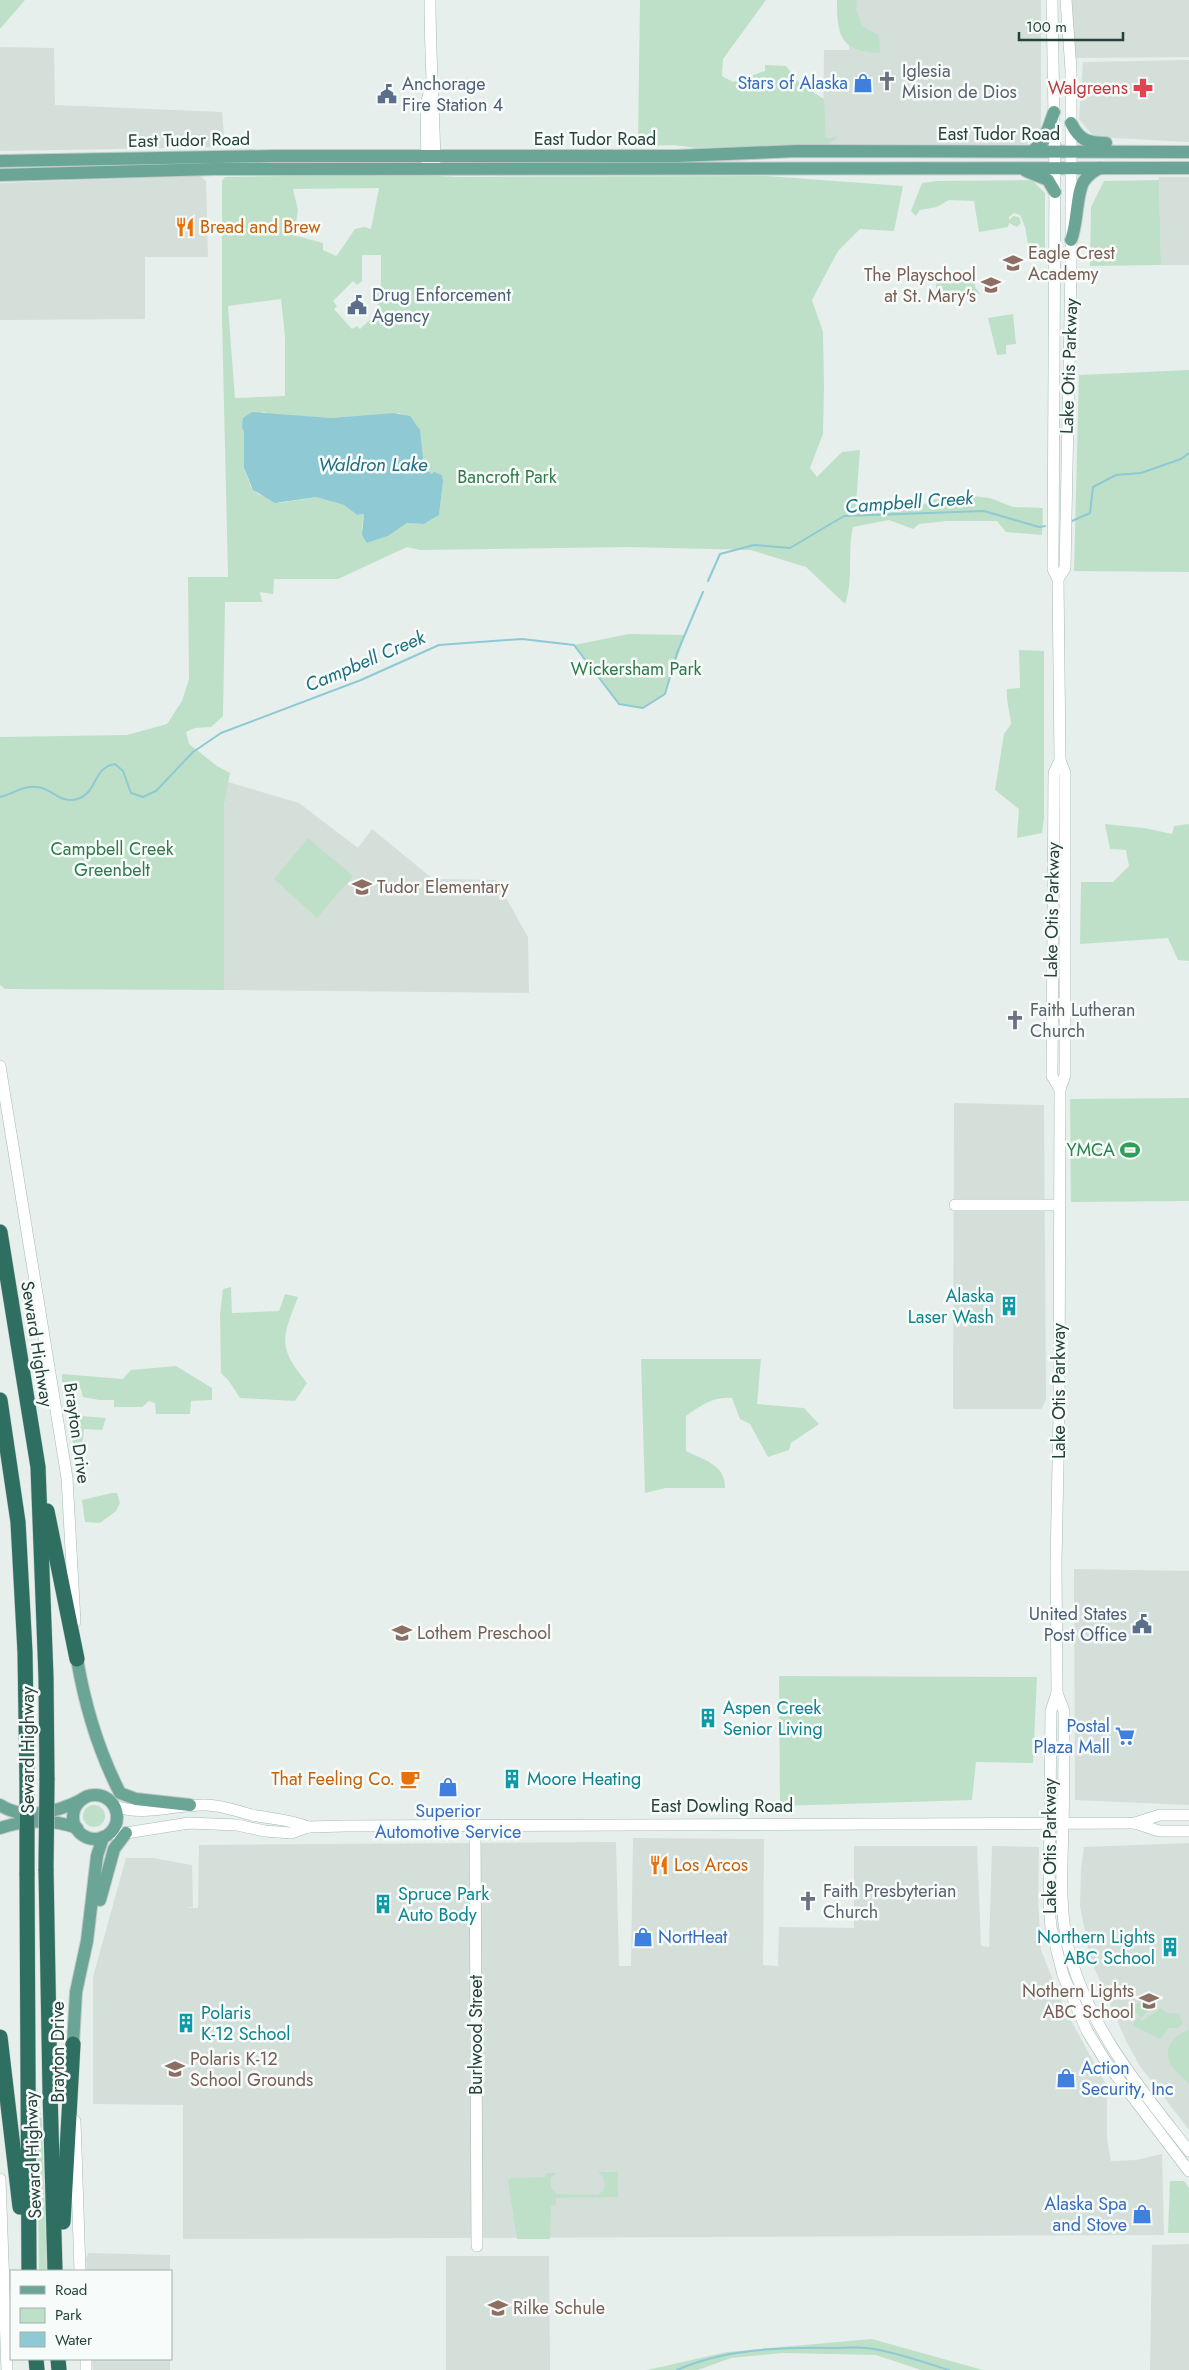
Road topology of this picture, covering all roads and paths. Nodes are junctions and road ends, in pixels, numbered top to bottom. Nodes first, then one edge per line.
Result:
1 (430, 0) edge
2 (1052, 0) edge
3 (1065, 1) edge
4 (1054, 112) junction
5 (1071, 123) junction
6 (1033, 151) junction
7 (1054, 151) junction
8 (1071, 151) junction
9 (1150, 151) junction
10 (1189, 152) edge
11 (0, 161) edge
12 (431, 162) junction
13 (1014, 167) junction
14 (1071, 167) junction
15 (1055, 168) junction
16 (1100, 168) junction
17 (1189, 168) edge
18 (0, 175) edge
19 (1055, 192) junction
20 (1071, 240) junction
21 (1058, 580) junction
22 (0, 1066) edge
23 (955, 1205) dead end
24 (1059, 1205) junction
25 (0, 1232) edge
26 (0, 1400) edge
27 (38, 1467) junction
28 (77, 1658) junction
29 (1057, 1692) junction
30 (114, 1783) junction
31 (87, 1796) junction
32 (0, 1805) edge
33 (113, 1805) junction
34 (190, 1805) junction
35 (1189, 1815) edge
36 (1063, 1822) junction
37 (1048, 1823) junction
38 (1135, 1823) junction
39 (475, 1825) junction
40 (308, 1827) junction
41 (0, 1828) edge
42 (76, 1828) junction
43 (1189, 1831) edge
44 (126, 1833) junction
45 (106, 1835) junction
46 (88, 1941) junction
47 (0, 2037) edge
48 (73, 2044) junction
49 (1162, 2136) junction
50 (1189, 2151) edge
51 (1189, 2170) edge
52 (0, 2179) edge
53 (477, 2246) dead end
54 (29, 2269) edge
55 (56, 2270) edge
56 (61, 2270) edge
57 (80, 2270) edge
58 (7, 2370) edge

1 - 12 main road
2 - 4 main road, Lake Otis Parkway
3 - 5 main road, Lake Otis Parkway
4 - 6 main road
4 - 7 main road, Lake Otis Parkway
5 - 8 main road, Lake Otis Parkway
5 - 9 main road
6 - 7 main road, East Tudor Road
6 - 12 main road, East Tudor Road
7 - 8 main road, East Tudor Road
7 - 15 main road, Lake Otis Parkway
8 - 9 main road, East Tudor Road
8 - 14 main road, Lake Otis Parkway
9 - 10 main road, East Tudor Road
11 - 12 main road, East Tudor Road
12 - 13 main road, East Tudor Road
12 - 18 main road, East Tudor Road
13 - 15 main road, East Tudor Road
13 - 19 main road
14 - 15 main road, East Tudor Road
14 - 16 main road, East Tudor Road
14 - 20 main road, Lake Otis Parkway
15 - 19 main road, Lake Otis Parkway
16 - 17 main road, East Tudor Road
16 - 20 main road
19 - 21 main road, Lake Otis Parkway
20 - 21 main road, Lake Otis Parkway
21 - 24 main road, Lake Otis Parkway
22 - 28 main road, Brayton Drive
23 - 24 main road
24 - 29 main road, Lake Otis Parkway
25 - 27 highway, Seward Highway
26 - 54 highway, Seward Highway, bridge
27 - 28 highway
27 - 55 highway, Seward Highway, bridge
28 - 30 main road, Brayton Drive
29 - 36 main road, Lake Otis Parkway
29 - 37 main road, Lake Otis Parkway
30 - 33 main road, Brayton Drive
30 - 34 main road
31 - 32 main road
31 - 33 main road
31 - 42 main road
33 - 34 main road, East Dowling Road
33 - 45 main road
34 - 40 main road, East Dowling Road
35 - 38 main road, East Dowling Road
36 - 37 main road, East Dowling Road
36 - 38 main road, East Dowling Road
36 - 50 main road, Lake Otis Parkway
37 - 39 main road, East Dowling Road
37 - 49 main road, Lake Otis Parkway
38 - 43 main road, East Dowling Road
39 - 40 main road, East Dowling Road
39 - 53 main road, Burlwood Street
40 - 44 main road, East Dowling Road
41 - 42 main road
42 - 45 main road
44 - 45 main road, East Dowling Road
44 - 46 main road
45 - 46 main road, Brayton Drive
46 - 48 main road, Brayton Drive
47 - 54 highway
48 - 56 highway
48 - 57 main road, Brayton Drive
49 - 50 main road
49 - 51 main road, Lake Otis Parkway
52 - 58 main road

